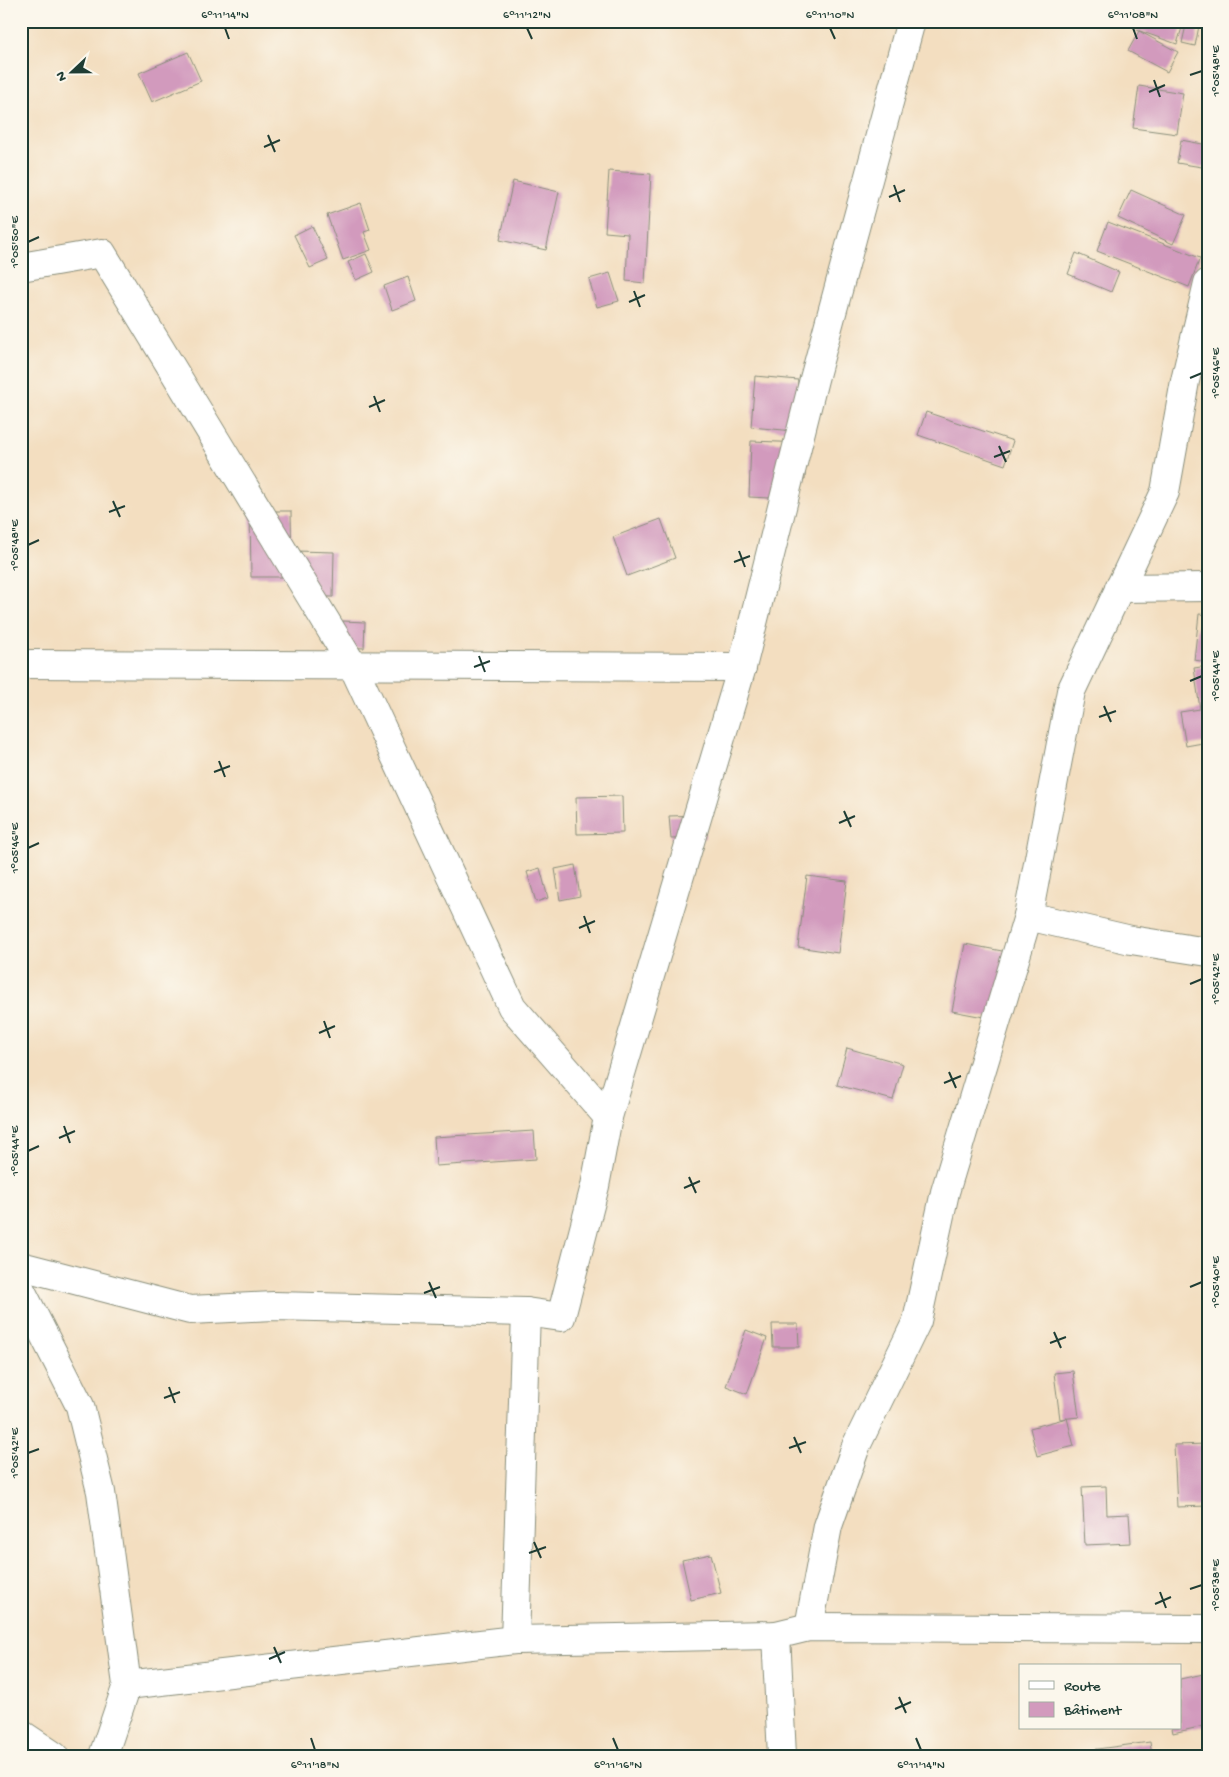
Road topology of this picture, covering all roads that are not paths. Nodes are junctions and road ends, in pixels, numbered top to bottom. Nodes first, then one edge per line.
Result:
1 (912, 21) edge
2 (21, 268) edge
3 (1208, 283) edge
4 (1208, 587) edge
5 (1118, 588) junction
6 (21, 664) edge
7 (353, 666) junction
8 (742, 667) junction
9 (1028, 916) junction
10 (1208, 952) edge
11 (608, 1117) junction
12 (21, 1266) edge
13 (21, 1290) edge
14 (526, 1312) junction
15 (809, 1627) junction
16 (1208, 1629) edge
17 (776, 1635) junction
18 (515, 1640) junction
19 (127, 1685) junction
20 (21, 1734) edge
21 (54, 1756) edge
22 (103, 1756) edge
23 (782, 1756) edge

1 - 8 street
2 - 7 street
3 - 5 street
4 - 5 street
5 - 9 street
6 - 7 street
7 - 8 street
7 - 11 street
8 - 11 street
9 - 10 street
9 - 15 street
11 - 14 street
12 - 14 street
13 - 19 street
14 - 18 street
15 - 16 street
15 - 17 street
17 - 18 street
17 - 23 street
18 - 19 street
19 - 22 street
20 - 21 street

